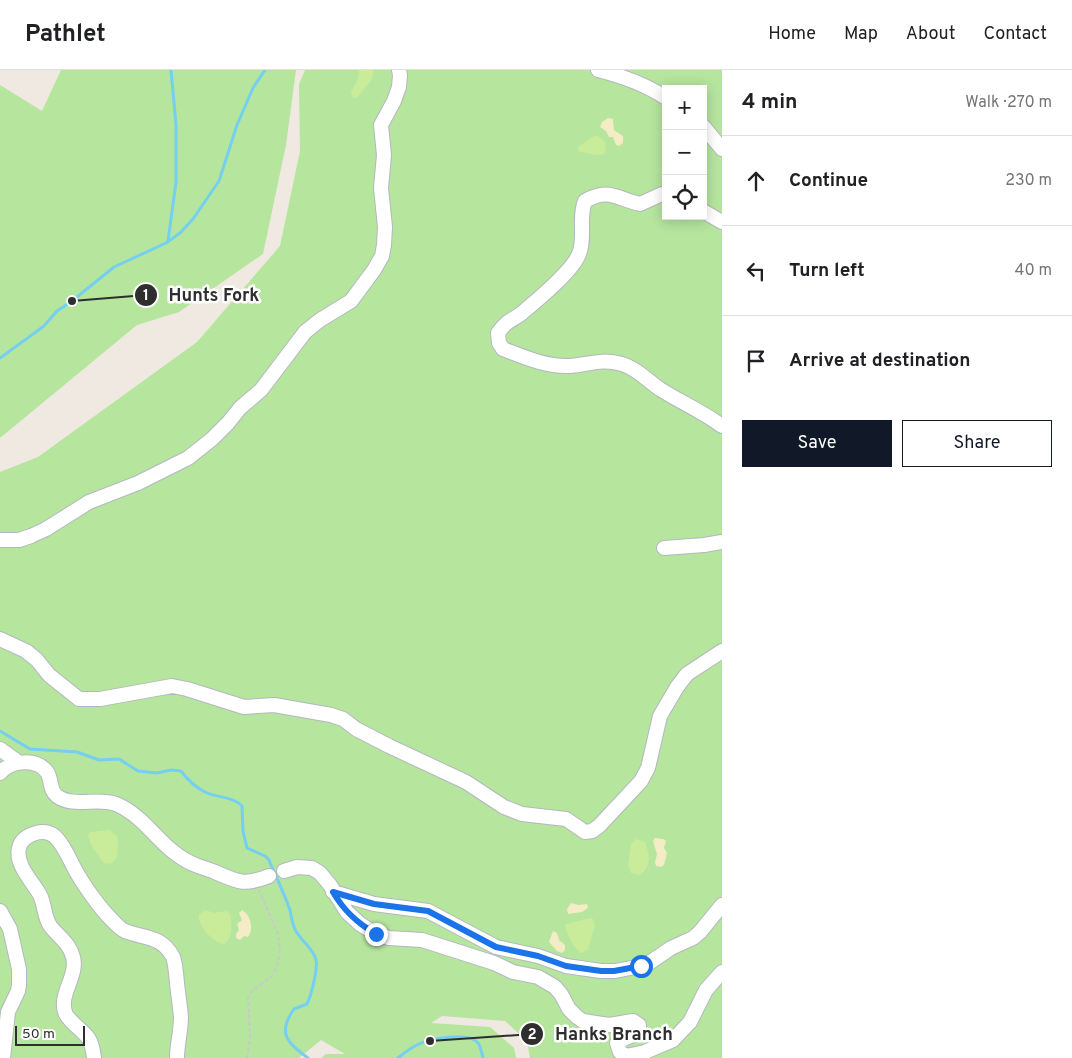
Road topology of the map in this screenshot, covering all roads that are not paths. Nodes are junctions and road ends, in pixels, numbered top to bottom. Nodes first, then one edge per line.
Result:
1 (399, 70) edge
2 (598, 70) edge
3 (662, 95) edge
4 (706, 130) edge
5 (722, 149) edge
6 (662, 194) edge
7 (707, 213) edge
8 (722, 222) edge
9 (722, 426) edge
10 (0, 540) edge
11 (722, 542) edge
12 (664, 548) dead end
13 (0, 639) edge
14 (722, 652) edge
15 (0, 749) edge
16 (18, 762) junction
17 (0, 773) edge
18 (284, 871) dead end
19 (263, 878) road end
20 (333, 892) junction
21 (722, 905) edge
22 (0, 911) edge
23 (722, 972) edge
24 (3, 1058) edge
25 (94, 1058) edge
26 (177, 1058) edge

1 - 10 lane
2 - 3 lane
4 - 5 lane
6 - 9 lane
7 - 8 lane
11 - 12 lane
13 - 14 lane
15 - 16 lane
16 - 17 lane
16 - 19 lane
18 - 20 lane
20 - 21 lane
20 - 23 lane
22 - 24 lane
25 - 26 lane

